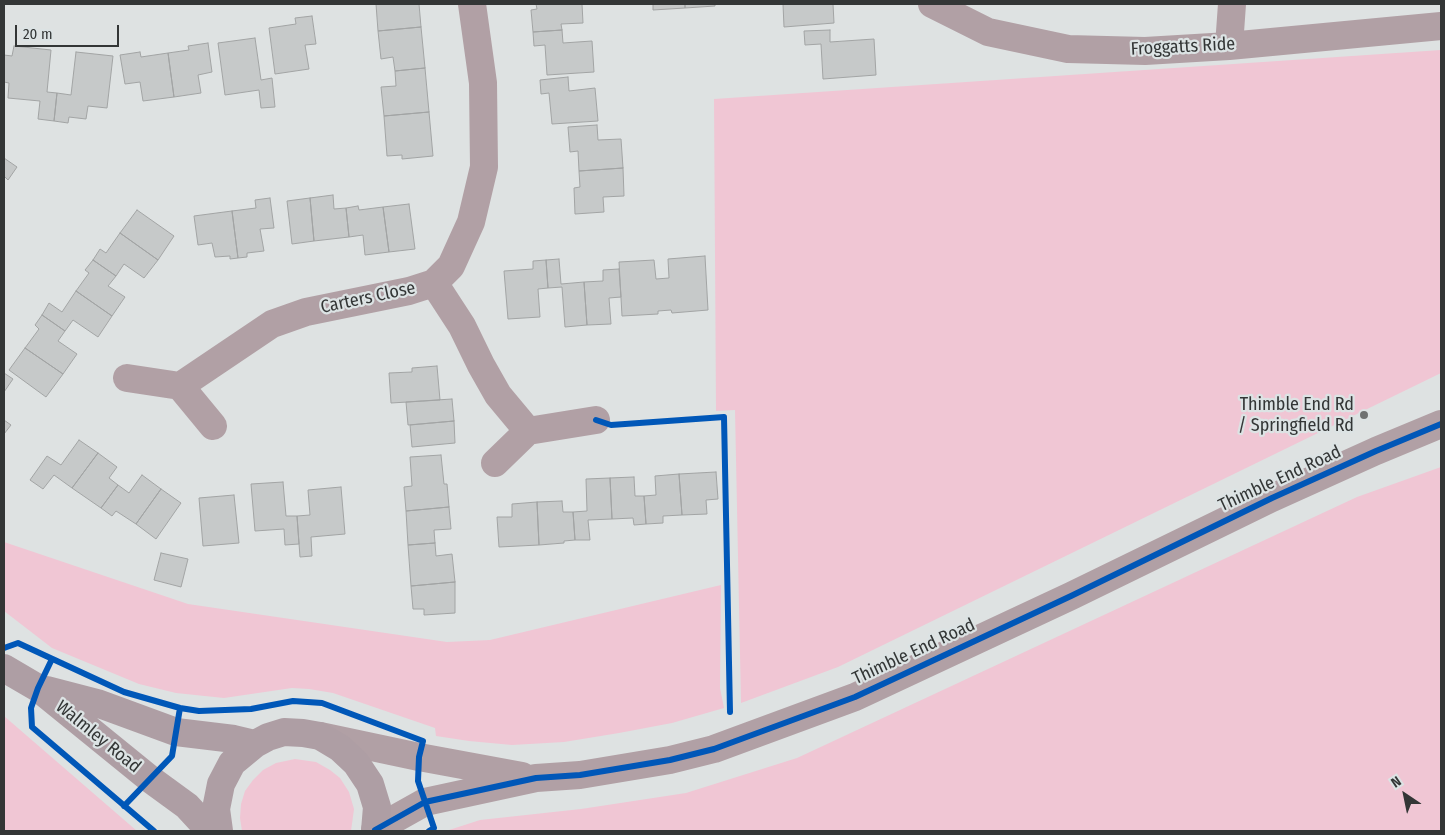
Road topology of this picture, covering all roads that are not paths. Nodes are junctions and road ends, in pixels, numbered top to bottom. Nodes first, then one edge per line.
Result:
1 (472, 4) edge
2 (932, 4) edge
3 (1232, 4) edge
4 (1441, 26) edge
5 (1229, 46) junction
6 (434, 283) junction
7 (127, 378) dead end
8 (180, 386) junction
9 (596, 420) dead end
10 (1441, 424) edge
11 (213, 426) dead end
12 (528, 431) junction
13 (495, 463) dead end
14 (4, 668) edge
15 (38, 688) junction
16 (320, 736) junction
17 (255, 744) junction
18 (536, 778) junction
19 (375, 830) edge
20 (210, 831) edge
21 (219, 831) edge

1 - 6 street, Carters Close
2 - 5 street, Froggatts Ride
3 - 5 street
4 - 5 street, Froggatts Ride
6 - 8 street, Carters Close
6 - 12 street
7 - 8 street
8 - 11 street
9 - 12 street
10 - 18 street, Thimble End Road
12 - 13 street
14 - 15 main road, Walmley Road
15 - 17 main road
15 - 20 main road, Walmley Road
16 - 17 main road
16 - 18 street, Thimble End Road
16 - 19 main road
17 - 21 main road
18 - 19 street, Thimble End Road

